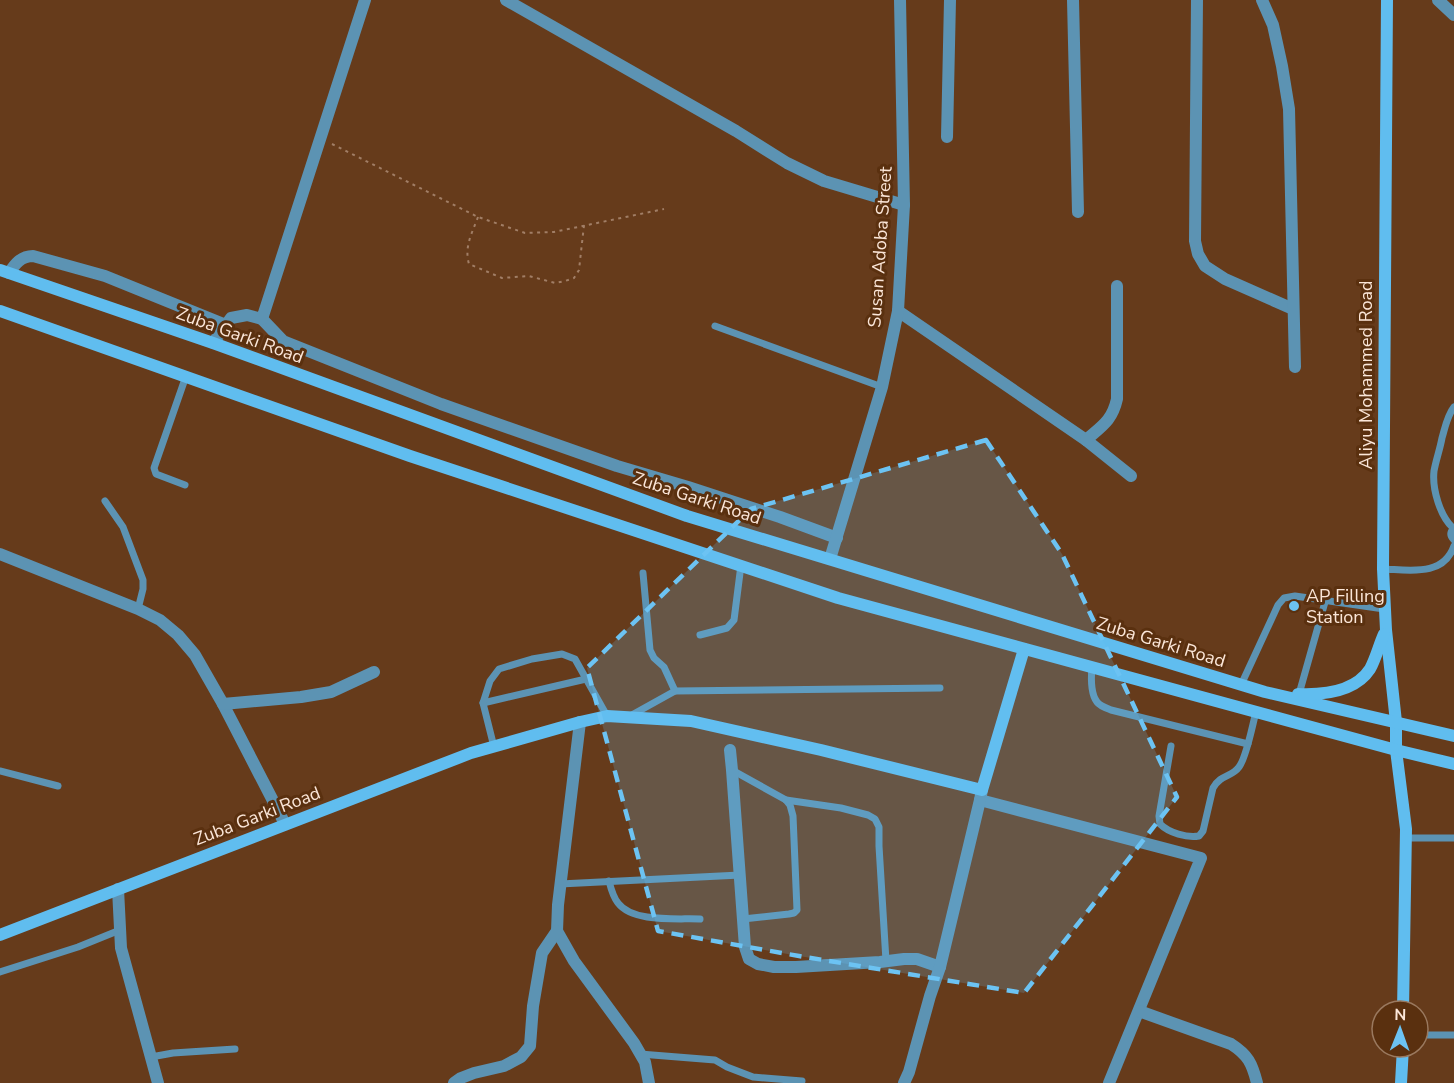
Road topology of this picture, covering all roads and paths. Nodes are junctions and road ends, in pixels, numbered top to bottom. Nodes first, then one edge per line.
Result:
1 (365, 0) edge
2 (506, 0) edge
3 (900, 0) edge
4 (950, 0) edge
5 (1073, 0) edge
6 (1197, 0) edge
7 (1262, 0) edge
8 (1387, 0) edge
9 (1438, 0) edge
10 (1454, 15) edge
11 (947, 137) dead end
12 (321, 138) junction
13 (904, 205) junction
14 (664, 208) dead end
15 (1078, 212) dead end
16 (478, 217) junction
17 (584, 225) junction
18 (4, 272) edge
19 (1117, 286) dead end
20 (1293, 309) junction
21 (0, 311) edge
22 (898, 311) junction
23 (262, 319) junction
24 (226, 325) junction
25 (715, 326) dead end
26 (213, 343) junction
27 (1295, 367) dead end
28 (186, 376) junction
29 (882, 387) junction
30 (1454, 407) edge
31 (1086, 440) junction
32 (1131, 476) dead end
33 (185, 485) dead end
34 (105, 501) dead end
35 (1454, 528) edge
36 (837, 538) junction
37 (1454, 540) edge
38 (1454, 546) edge
39 (0, 554) edge
40 (830, 559) junction
41 (741, 566) junction
42 (1383, 569) junction
43 (643, 573) dead end
44 (1325, 602) junction
45 (138, 609) junction
46 (1384, 609) junction
47 (1386, 630) junction
48 (700, 634) dead end
49 (1024, 648) junction
50 (1092, 666) junction
51 (374, 672) dead end
52 (586, 679) junction
53 (1241, 685) junction
54 (940, 688) dead end
55 (675, 691) junction
56 (1265, 692) junction
57 (1299, 694) junction
58 (483, 702) junction
59 (223, 704) junction
60 (1256, 711) junction
61 (607, 716) junction
62 (628, 718) junction
63 (580, 722) junction
64 (1396, 722) junction
65 (1454, 736) edge
66 (1248, 744) junction
67 (1171, 746) dead end
68 (494, 747) junction
69 (730, 750) dead end
70 (1396, 750) junction
71 (1454, 764) edge
72 (732, 770) junction
73 (0, 771) edge
74 (58, 786) dead end
75 (981, 795) junction
76 (786, 800) junction
77 (285, 824) junction
78 (1406, 838) junction
79 (1454, 838) edge
80 (740, 875) junction
81 (609, 881) junction
82 (560, 884) junction
83 (118, 889) junction
84 (700, 918) dead end
85 (743, 919) junction
86 (120, 930) junction
87 (557, 931) junction
88 (0, 935) edge
89 (886, 961) junction
90 (940, 967) junction
91 (0, 972) edge
92 (1403, 999) edge
93 (1139, 1011) junction
94 (1430, 1035) edge
95 (1454, 1035) edge
96 (235, 1049) dead end
97 (640, 1054) junction
98 (152, 1057) junction
99 (1402, 1059) edge
100 (802, 1081) dead end
101 (158, 1083) edge
102 (454, 1083) edge
103 (649, 1083) edge
104 (904, 1083) edge
105 (1109, 1083) edge
106 (1257, 1083) edge
107 (1401, 1083) edge

1 - 12 street
2 - 13 street
3 - 13 street, Susan Adoba Street
4 - 11 street
5 - 15 street
6 - 20 street
7 - 20 street
8 - 42 main road, Aliyu Mohammed Road
9 - 10 street
12 - 16 path
12 - 23 street
13 - 22 street, Susan Adoba Street
14 - 17 path
16 - 17 path
16 - 17 path
18 - 24 street
18 - 26 main road, Zuba Garki Road
19 - 31 street
20 - 27 street
21 - 28 main road
22 - 29 street, Susan Adoba Street
22 - 31 street
23 - 24 street
23 - 36 street
24 - 26 street
25 - 29 lane
26 - 40 main road, Zuba Garki Road
28 - 33 lane
28 - 41 main road
29 - 36 street, Susan Adoba Street
30 - 35 lane
31 - 32 street
34 - 45 lane
35 - 37 lane
36 - 40 street, Susan Adoba Street
38 - 42 lane
39 - 45 street
40 - 53 main road, Zuba Garki Road
41 - 48 lane
41 - 49 main road
42 - 46 main road, Aliyu Mohammed Road
43 - 55 lane
44 - 46 lane
44 - 53 lane
44 - 57 lane
45 - 59 street
46 - 47 main road, Aliyu Mohammed Road
47 - 57 main road
47 - 64 main road, Aliyu Mohammed Road
49 - 50 main road
49 - 75 main road
50 - 60 main road
50 - 66 lane
51 - 59 street
52 - 58 lane
52 - 58 lane
52 - 61 lane
53 - 56 main road, Zuba Garki Road
54 - 55 lane
55 - 62 lane
56 - 57 main road
56 - 64 main road, Zuba Garki Road
58 - 68 lane
59 - 77 street
60 - 66 lane
60 - 70 main road
61 - 62 main road, Zuba Garki Road
61 - 63 main road, Zuba Garki Road
62 - 75 main road, Zuba Garki Road
63 - 68 main road, Zuba Garki Road
63 - 82 street
64 - 65 main road, Zuba Garki Road
64 - 70 main road, Aliyu Mohammed Road
66 - 67 lane
68 - 77 main road, Zuba Garki Road
69 - 72 street
70 - 71 main road
70 - 78 main road, Aliyu Mohammed Road
72 - 76 lane
72 - 80 street
73 - 74 lane
75 - 90 street
75 - 93 street
76 - 85 lane
76 - 89 lane
77 - 83 main road, Zuba Garki Road
78 - 79 lane
78 - 92 main road, Aliyu Mohammed Road
80 - 81 lane
80 - 85 street
81 - 82 lane
81 - 84 lane
82 - 87 street
83 - 86 street
83 - 88 main road, Zuba Garki Road
85 - 89 street
86 - 91 lane
86 - 98 street
87 - 97 street
87 - 102 street
89 - 90 street
90 - 104 street
93 - 105 street
93 - 106 street
94 - 95 lane
96 - 98 lane
97 - 100 lane
97 - 103 street
98 - 101 street
99 - 107 main road

